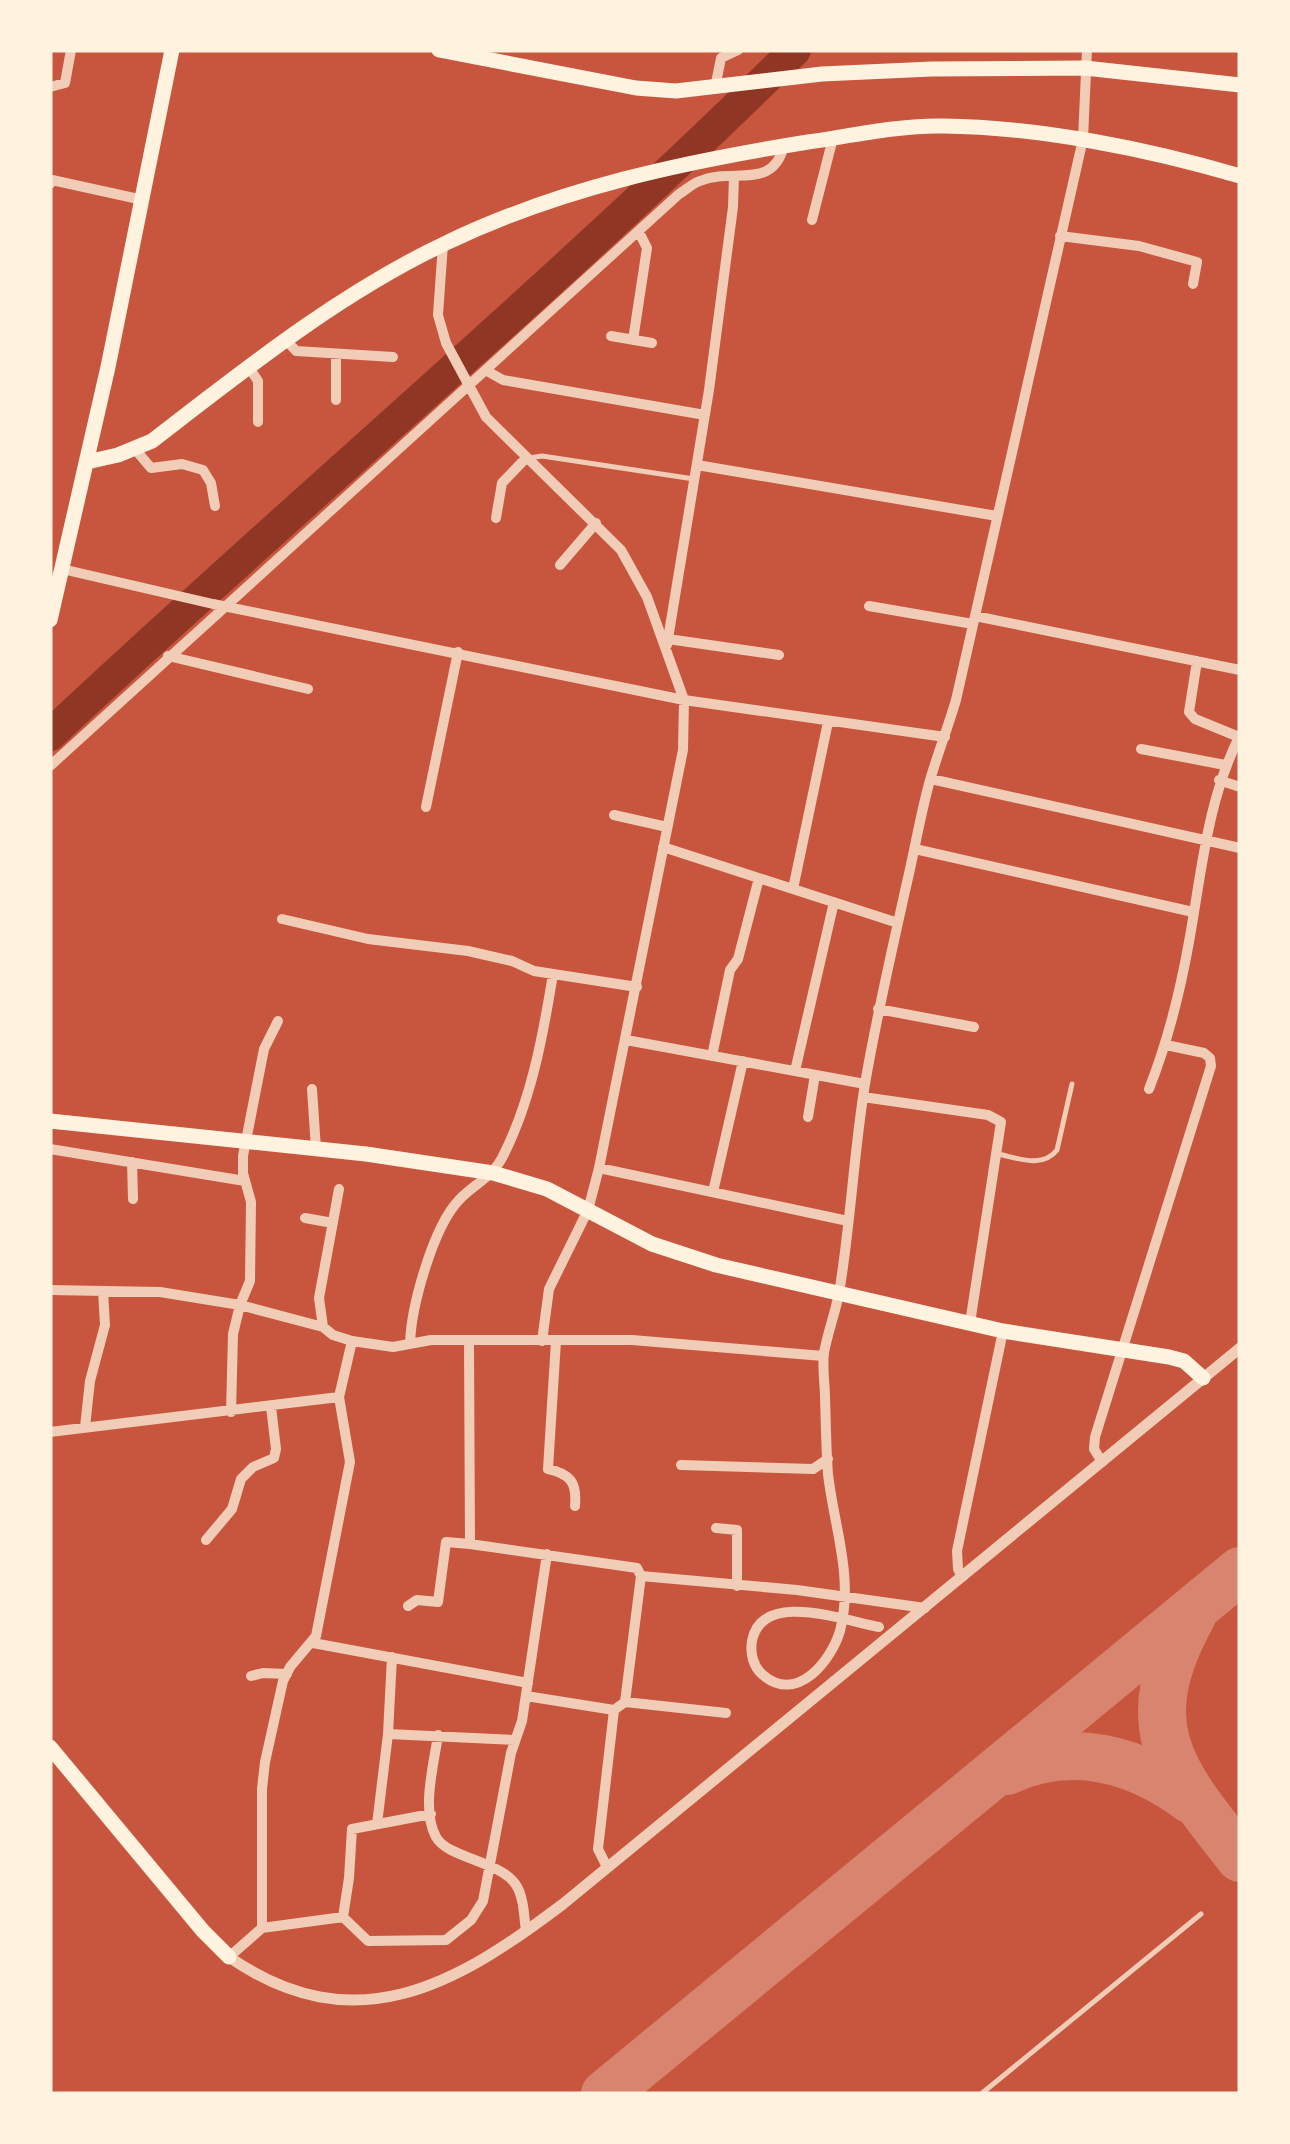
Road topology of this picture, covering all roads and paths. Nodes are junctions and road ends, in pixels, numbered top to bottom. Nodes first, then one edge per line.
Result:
1 (71, 50) edge
2 (172, 50) edge
3 (439, 50) edge
4 (738, 50) edge
5 (1087, 50) edge
6 (469, 53) edge
7 (1085, 68) junction
8 (1240, 85) edge
9 (50, 87) edge
10 (718, 88) junction
11 (833, 138) junction
12 (1083, 139) junction
13 (784, 146) junction
14 (734, 176) junction
15 (1240, 176) edge
16 (50, 184) edge
17 (144, 200) junction
18 (812, 220) dead end
19 (639, 232) junction
20 (1060, 236) junction
21 (444, 244) junction
22 (1192, 284) dead end
23 (611, 336) dead end
24 (633, 340) junction
25 (287, 342) junction
26 (652, 344) dead end
27 (336, 354) junction
28 (393, 357) dead end
29 (250, 369) junction
30 (487, 371) junction
31 (466, 383) junction
32 (336, 400) dead end
33 (705, 415) junction
34 (258, 422) dead end
35 (134, 448) junction
36 (526, 458) junction
37 (86, 462) junction
38 (696, 464) junction
39 (694, 479) junction
40 (215, 506) dead end
41 (997, 516) junction
42 (496, 518) dead end
43 (596, 522) junction
44 (560, 565) dead end
45 (62, 569) junction
46 (218, 605) junction
47 (869, 606) dead end
48 (50, 620) edge
49 (974, 620) junction
50 (667, 643) junction
51 (458, 652) junction
52 (168, 656) junction
53 (779, 656) dead end
54 (1197, 661) junction
55 (1240, 670) edge
56 (308, 689) dead end
57 (684, 700) junction
58 (828, 722) junction
59 (1240, 736) edge
60 (945, 737) junction
61 (1141, 748) dead end
62 (1225, 765) junction
63 (50, 766) edge
64 (930, 779) junction
65 (1219, 780) junction
66 (1240, 787) edge
67 (426, 807) dead end
68 (614, 815) dead end
69 (668, 827) junction
70 (1205, 841) junction
71 (663, 847) junction
72 (1240, 848) edge
73 (915, 849) junction
74 (759, 878) junction
75 (793, 889) junction
76 (834, 902) junction
77 (1194, 912) junction
78 (282, 919) dead end
79 (898, 923) junction
80 (553, 974) junction
81 (636, 987) junction
82 (878, 1009) junction
83 (278, 1021) dead end
84 (974, 1026) dead end
85 (626, 1040) junction
86 (1166, 1045) junction
87 (712, 1056) junction
88 (743, 1061) junction
89 (795, 1071) junction
90 (816, 1074) junction
91 (866, 1084) junction
92 (1072, 1084) dead end
93 (312, 1089) dead end
94 (1149, 1089) dead end
95 (863, 1097) junction
96 (808, 1117) dead end
97 (50, 1122) edge
98 (245, 1141) junction
99 (50, 1149) edge
100 (316, 1149) junction
101 (998, 1154) junction
102 (132, 1162) junction
103 (599, 1168) junction
104 (493, 1173) junction
105 (246, 1181) junction
106 (339, 1189) dead end
107 (712, 1192) junction
108 (133, 1199) dead end
109 (588, 1210) junction
110 (304, 1218) dead end
111 (848, 1221) junction
112 (333, 1223) junction
113 (50, 1290) edge
114 (104, 1291) junction
115 (840, 1292) junction
116 (240, 1305) junction
117 (970, 1324) junction
118 (323, 1327) junction
119 (1003, 1331) junction
120 (352, 1341) junction
121 (469, 1341) junction
122 (542, 1341) junction
123 (556, 1341) junction
124 (410, 1344) junction
125 (1240, 1348) edge
126 (1120, 1350) junction
127 (824, 1356) junction
128 (1203, 1378) junction
129 (339, 1397) junction
130 (271, 1406) junction
131 (231, 1412) junction
132 (85, 1427) junction
133 (50, 1432) edge
134 (828, 1460) junction
135 (1102, 1462) junction
136 (681, 1466) dead end
137 (575, 1506) dead end
138 (716, 1528) dead end
139 (206, 1540) dead end
140 (470, 1544) junction
141 (547, 1554) junction
142 (642, 1576) junction
143 (962, 1577) junction
144 (737, 1586) junction
145 (846, 1604) junction
146 (408, 1606) dead end
147 (925, 1608) junction
148 (879, 1627) dead end
149 (313, 1643) junction
150 (392, 1657) junction
151 (286, 1674) junction
152 (251, 1676) dead end
153 (527, 1690) junction
154 (625, 1702) junction
155 (614, 1710) junction
156 (726, 1714) dead end
157 (388, 1734) junction
158 (438, 1735) junction
159 (516, 1740) junction
160 (50, 1747) edge
161 (432, 1814) junction
162 (377, 1824) junction
163 (607, 1867) junction
164 (489, 1868) junction
165 (1202, 1914) dead end
166 (342, 1916) junction
167 (262, 1928) junction
168 (526, 1931) junction
169 (229, 1956) junction
170 (981, 2094) edge

1 - 9 street
2 - 17 main road
3 - 6 main road
4 - 10 street
5 - 7 street
6 - 10 main road
7 - 8 main road
7 - 10 main road
7 - 12 street
11 - 12 main road
11 - 13 main road
11 - 18 street
12 - 15 main road
12 - 20 street
13 - 14 street
13 - 21 main road
14 - 19 street
14 - 33 street
16 - 17 street
17 - 37 main road
19 - 24 street
19 - 30 street
20 - 22 street
20 - 41 street
21 - 25 main road
21 - 31 street
23 - 24 street
24 - 26 street
25 - 27 street
25 - 29 main road
27 - 28 street
27 - 32 street
29 - 34 street
29 - 35 main road
30 - 31 street
30 - 33 street
31 - 36 street
31 - 46 street
33 - 38 street
35 - 37 main road
35 - 40 street
36 - 39 lane
36 - 42 street
36 - 43 street
37 - 45 main road
38 - 39 street
38 - 41 street
39 - 50 street
41 - 49 street
43 - 44 street
43 - 50 street
45 - 46 street
45 - 48 main road
46 - 51 street
46 - 52 street
47 - 49 street
49 - 54 street
49 - 60 street
50 - 53 street
50 - 57 street
51 - 57 street
51 - 67 street
52 - 56 street
52 - 63 street
54 - 55 street
54 - 59 street
57 - 58 street
57 - 69 street
58 - 60 street
58 - 75 street
59 - 62 street
60 - 64 street
61 - 62 street
62 - 65 street
64 - 70 street
64 - 73 street
65 - 66 street
65 - 70 street
68 - 69 street
69 - 71 street
70 - 72 street
70 - 77 street
71 - 74 street
71 - 81 street
73 - 77 street
73 - 79 street
74 - 75 street
74 - 87 street
75 - 76 street
76 - 79 street
76 - 89 street
77 - 86 street
78 - 80 street
79 - 82 street
80 - 81 street
80 - 104 street
81 - 85 street
82 - 84 street
82 - 91 street
83 - 98 street
85 - 87 street
85 - 103 street
86 - 94 street
86 - 126 street
87 - 88 street
88 - 89 street
88 - 107 street
89 - 90 street
90 - 91 street
90 - 96 street
91 - 95 street
92 - 101 lane
93 - 100 street
95 - 101 street
95 - 111 street
97 - 98 main road
98 - 100 main road
98 - 105 street
99 - 102 street
100 - 104 main road
101 - 117 street
102 - 105 street
102 - 108 street
103 - 107 street
103 - 109 street
104 - 109 main road
104 - 124 street
105 - 116 street
106 - 112 street
107 - 111 street
109 - 115 main road
109 - 122 street
110 - 112 street
111 - 115 street
112 - 118 street
113 - 114 street
114 - 116 street
114 - 132 street
115 - 117 main road
115 - 127 street
116 - 118 street
116 - 131 street
117 - 119 main road
118 - 120 street
119 - 126 main road
119 - 143 street
120 - 124 street
120 - 129 street
121 - 122 street
121 - 124 street
121 - 140 street
122 - 123 street
123 - 127 street
123 - 137 street
125 - 128 street
126 - 128 main road
126 - 135 street
127 - 134 street
128 - 135 street
129 - 130 street
129 - 149 street
130 - 131 street
130 - 139 street
131 - 132 street
132 - 133 street
134 - 136 street
134 - 145 street
135 - 143 street
138 - 144 street
140 - 141 street
140 - 146 street
141 - 142 street
141 - 153 street
142 - 144 street
142 - 154 street
143 - 147 street
144 - 145 street
145 - 147 street
145 - 148 street
147 - 163 street
149 - 150 street
149 - 151 street
150 - 153 street
150 - 157 street
151 - 152 street
151 - 167 street
153 - 155 street
153 - 159 street
154 - 155 street
154 - 156 street
155 - 163 street
157 - 158 street
157 - 162 street
158 - 159 street
158 - 161 street
159 - 164 street
160 - 169 main road
161 - 162 street
161 - 164 street
162 - 166 street
163 - 168 street
164 - 166 street
164 - 168 street
165 - 170 lane
166 - 167 street
167 - 169 street
168 - 169 street

